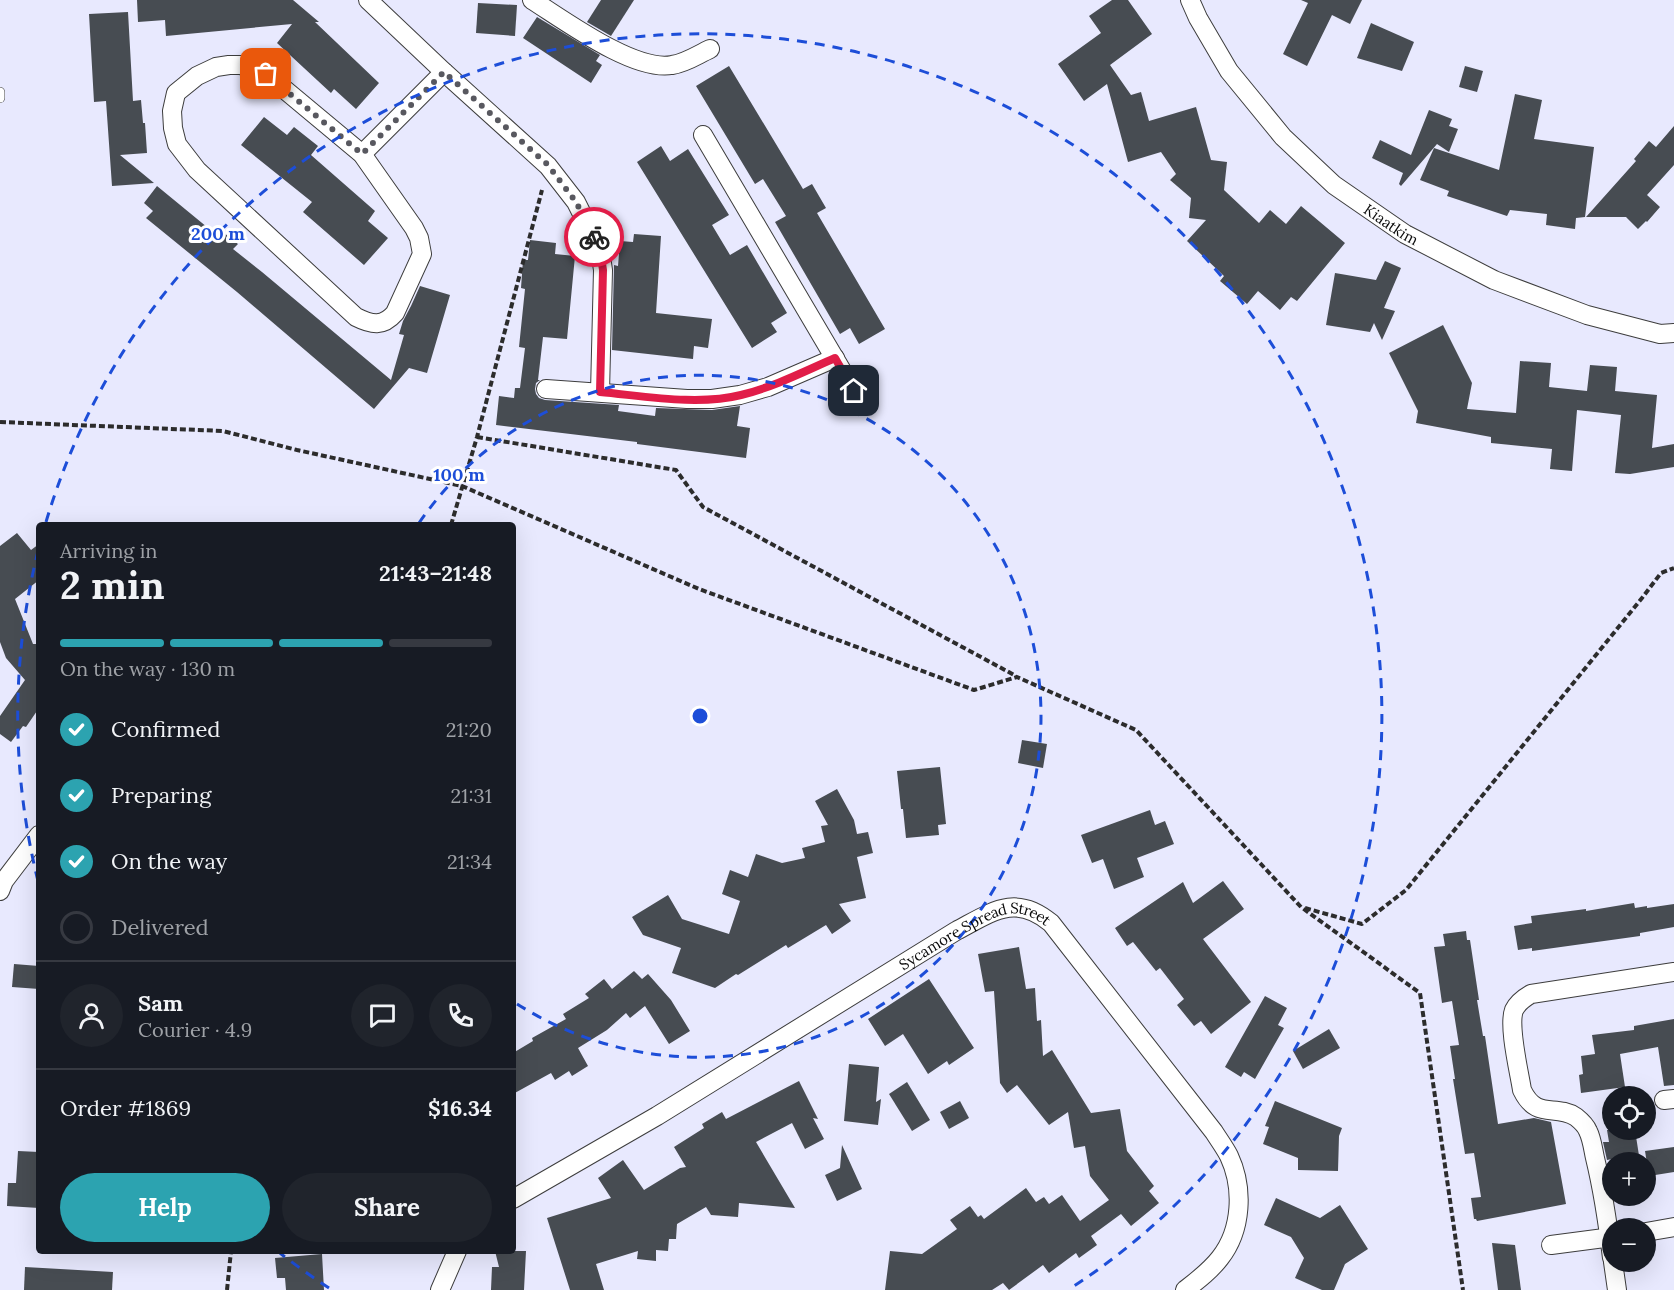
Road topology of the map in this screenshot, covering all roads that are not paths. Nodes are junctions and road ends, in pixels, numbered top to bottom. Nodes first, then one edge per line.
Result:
1 (368, 0) edge
2 (532, 0) edge
3 (1190, 0) edge
4 (710, 49) dead end
5 (444, 72) junction
6 (0, 92) edge
7 (0, 98) edge
8 (703, 135) dead end
9 (362, 154) junction
10 (1674, 333) edge
11 (835, 358) junction
12 (546, 389) dead end
13 (854, 391) dead end
14 (600, 392) junction
15 (36, 839) edge
16 (0, 891) edge
17 (1674, 972) edge
18 (516, 1197) edge
19 (1607, 1218) edge
20 (1674, 1227) edge
21 (1656, 1230) edge
22 (1602, 1238) edge
23 (1551, 1245) dead end
24 (456, 1254) edge
25 (1615, 1272) edge
26 (440, 1290) edge
27 (1185, 1290) edge
28 (1617, 1290) edge

1 - 5 street
2 - 4 street
3 - 10 street, Kiaatkim
5 - 9 street
5 - 14 street
6 - 7 lane
8 - 11 street
9 - 9 street
11 - 13 street
11 - 14 street
12 - 14 street
15 - 16 street
17 - 19 street
18 - 27 street, Sycamore Spread Street
20 - 21 street
22 - 23 street
24 - 26 street
25 - 28 street

